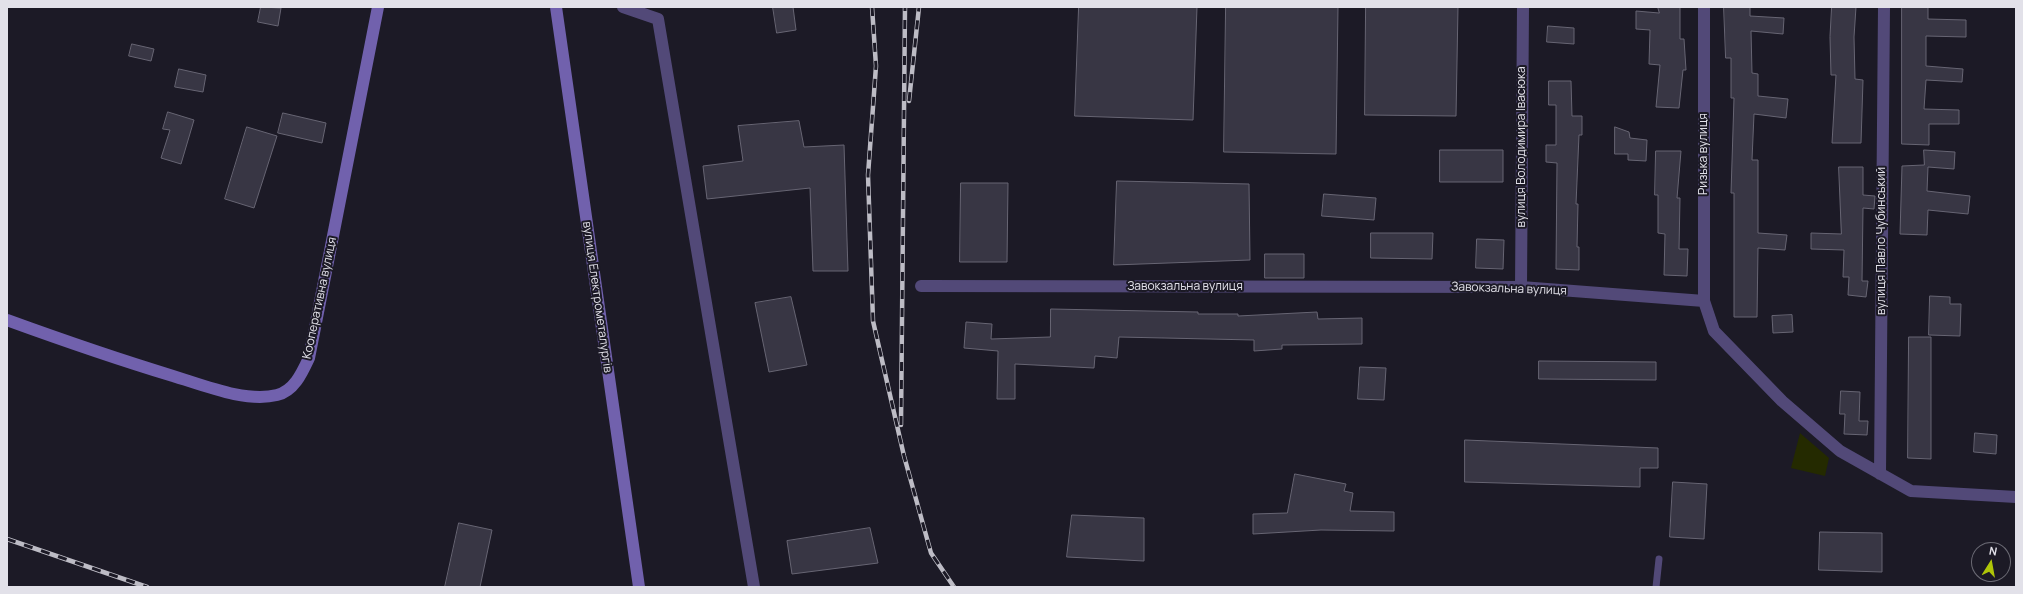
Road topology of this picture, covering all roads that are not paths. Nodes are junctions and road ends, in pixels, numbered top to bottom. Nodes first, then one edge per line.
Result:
1 (378, 7) edge
2 (556, 7) edge
3 (623, 7) edge
4 (1523, 7) edge
5 (1704, 7) edge
6 (1884, 7) edge
7 (921, 286) dead end
8 (1521, 287) junction
9 (1704, 301) junction
10 (7, 320) edge
11 (1880, 474) junction
12 (2016, 497) edge
13 (1659, 559) dead end
14 (639, 587) edge
15 (754, 587) edge
16 (1656, 587) edge

1 - 10 street, Кооперативна вулиця
2 - 14 street, вулиця Електрометалургів
3 - 15 street
4 - 8 street, вулиця Володимира Івасюка
5 - 9 street, Ризька вулиця
6 - 11 street, вулиця Павло Чубинський
7 - 8 street, Завокзальна вулиця
8 - 9 street, Завокзальна вулиця
9 - 11 street
11 - 12 street
13 - 16 lane

